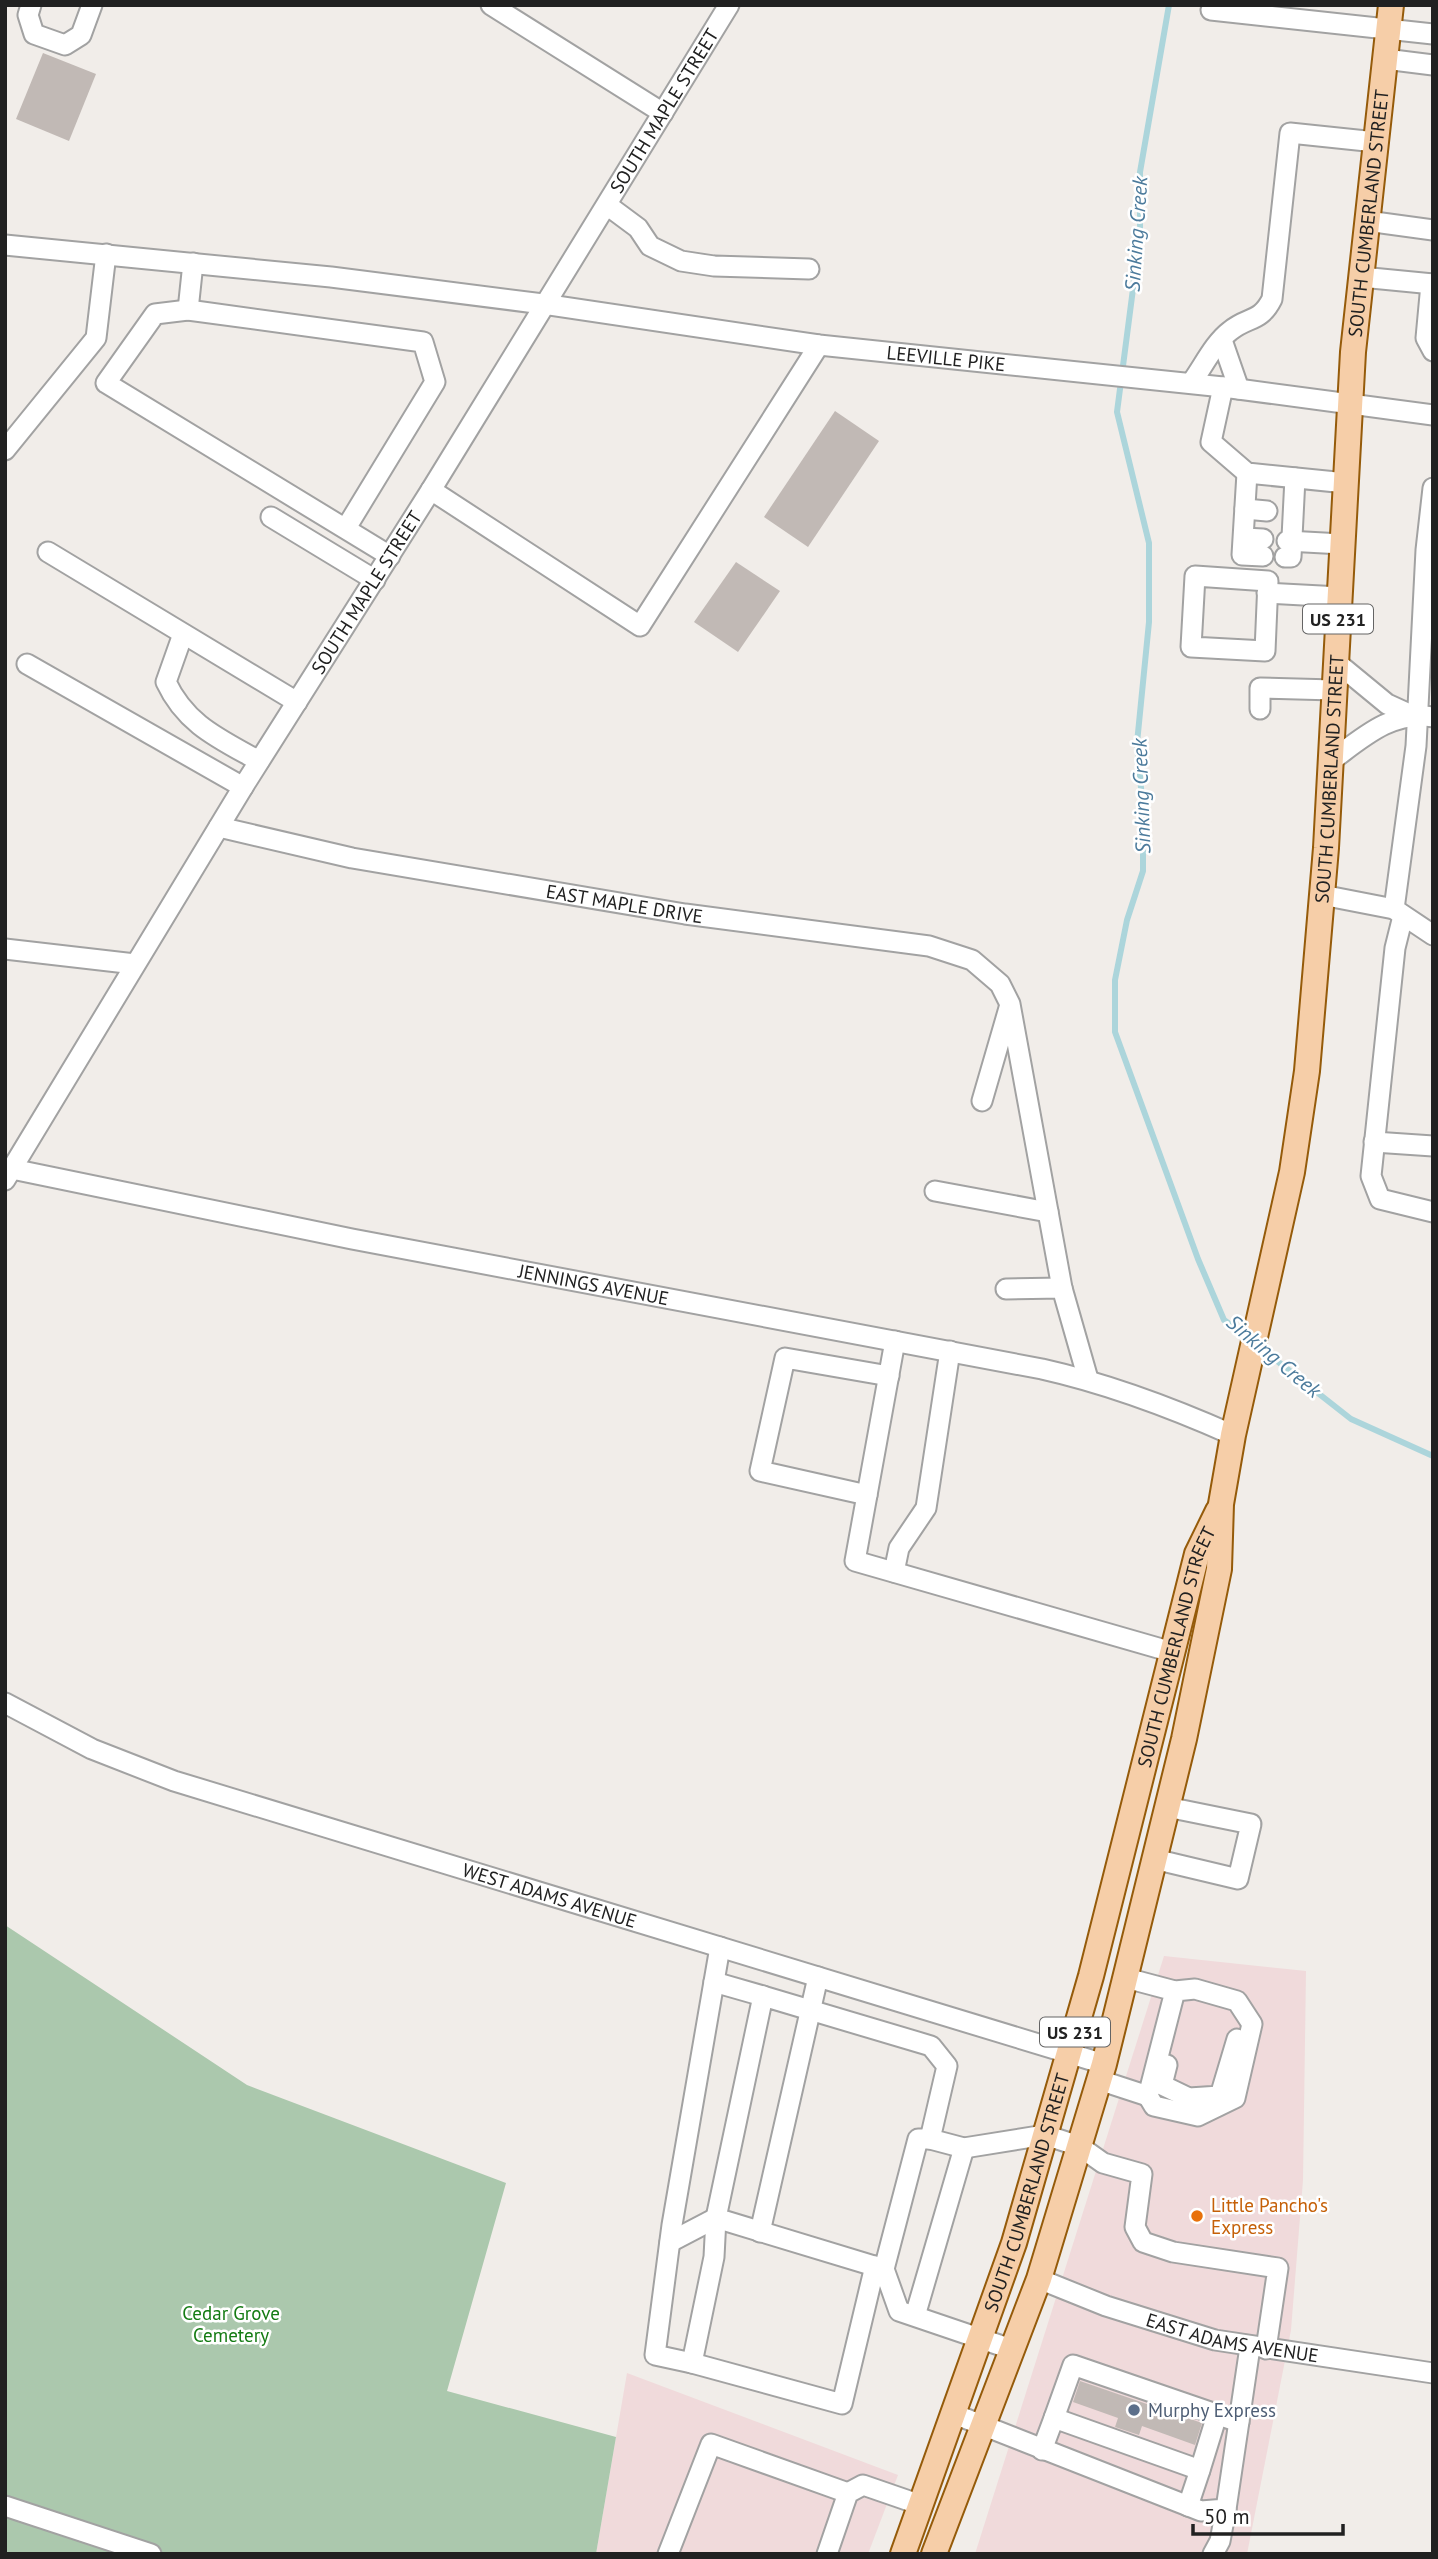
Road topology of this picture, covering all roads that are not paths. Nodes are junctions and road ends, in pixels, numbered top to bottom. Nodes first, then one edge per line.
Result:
1 (31, 5) edge
2 (92, 5) edge
3 (491, 5) edge
4 (729, 5) edge
5 (1211, 10) dead end
6 (1390, 17) edge
7 (1433, 34) edge
8 (1385, 59) junction
9 (1433, 65) edge
10 (663, 113) junction
11 (1376, 142) junction
12 (607, 205) junction
13 (1367, 221) junction
14 (1433, 230) edge
15 (5, 245) edge
16 (106, 254) junction
17 (192, 263) junction
18 (809, 269) dead end
19 (1361, 277) junction
20 (1432, 284) edge
21 (543, 304) junction
22 (188, 310) junction
23 (1222, 340) junction
24 (819, 345) junction
25 (1433, 351) edge
26 (1191, 383) junction
27 (1231, 388) junction
28 (1350, 404) junction
29 (1433, 415) edge
30 (5, 450) edge
31 (1247, 473) junction
32 (1295, 478) junction
33 (1346, 483) junction
34 (431, 490) junction
35 (1432, 500) edge
36 (1245, 509) junction
37 (1267, 511) dead end
38 (271, 517) dead end
39 (346, 528) junction
40 (1430, 529) edge
41 (1257, 544) dead end
42 (1342, 544) junction
43 (48, 552) dead end
44 (1429, 555) edge
45 (390, 556) junction
46 (375, 580) junction
47 (1428, 580) edge
48 (1267, 593) junction
49 (1340, 597) junction
50 (1428, 605) edge
51 (1427, 628) edge
52 (183, 634) junction
53 (1427, 655) edge
54 (1336, 662) junction
55 (27, 664) dead end
56 (1335, 691) junction
57 (297, 702) junction
58 (1260, 709) dead end
59 (1420, 715) edge
60 (259, 761) junction
61 (1331, 761) junction
62 (243, 787) junction
63 (219, 827) junction
64 (1322, 895) junction
65 (1399, 912) junction
66 (1433, 935) edge
67 (5, 949) edge
68 (135, 964) junction
69 (1010, 1004) junction
70 (982, 1101) dead end
71 (1374, 1142) junction
72 (1433, 1146) edge
73 (9, 1174) edge
74 (935, 1191) dead end
75 (1048, 1212) junction
76 (1433, 1212) edge
77 (1062, 1288) junction
78 (1006, 1289) dead end
79 (895, 1341) junction
80 (950, 1351) junction
81 (889, 1376) junction
82 (1088, 1380) junction
83 (1233, 1435) junction
84 (867, 1495) junction
85 (1221, 1504) junction
86 (894, 1572) junction
87 (1172, 1652) junction
88 (5, 1703) edge
89 (1167, 1807) junction
90 (1154, 1859) junction
91 (720, 1947) junction
92 (818, 1977) junction
93 (1126, 1978) junction
94 (714, 1982) junction
95 (763, 1996) junction
96 (1173, 1998) junction
97 (810, 2010) junction
98 (938, 2014) junction
99 (1252, 2030) junction
100 (931, 2046) junction
101 (1069, 2053) junction
102 (1102, 2072) junction
103 (1148, 2096) junction
104 (1045, 2135) junction
105 (930, 2139) junction
106 (1079, 2146) junction
107 (964, 2148) junction
108 (716, 2218) junction
109 (760, 2232) junction
110 (670, 2242) junction
111 (880, 2268) junction
112 (1039, 2278) junction
113 (915, 2316) junction
114 (981, 2337) junction
115 (1258, 2348) junction
116 (1012, 2349) junction
117 (692, 2363) junction
118 (1433, 2373) edge
119 (954, 2414) junction
120 (1217, 2415) junction
121 (1054, 2418) junction
122 (1239, 2422) junction
123 (982, 2426) junction
124 (1042, 2450) junction
125 (1200, 2470) junction
126 (848, 2493) junction
127 (921, 2505) junction
128 (5, 2506) edge
129 (1188, 2506) junction
130 (1226, 2508) junction
131 (151, 2554) edge
132 (668, 2554) edge
133 (827, 2554) edge
134 (902, 2554) edge
135 (934, 2554) edge
136 (1213, 2554) edge

1 - 2 street
3 - 10 street
4 - 10 street, SOUTH MAPLE STREET
5 - 6 street
6 - 7 street
6 - 8 main road, SOUTH CUMBERLAND STREET / US 231
8 - 9 street
8 - 11 main road, SOUTH CUMBERLAND STREET / US 231
10 - 12 street, SOUTH MAPLE STREET
11 - 13 main road, SOUTH CUMBERLAND STREET / US 231
11 - 23 street
12 - 18 street
12 - 21 street, SOUTH MAPLE STREET
13 - 14 street
13 - 19 main road, SOUTH CUMBERLAND STREET / US 231
15 - 16 street, LEEVILLE PIKE
16 - 17 street, LEEVILLE PIKE
16 - 30 street
17 - 21 street, LEEVILLE PIKE
17 - 22 street
19 - 20 street
19 - 28 main road, SOUTH CUMBERLAND STREET / US 231
20 - 25 street
21 - 24 street, LEEVILLE PIKE
21 - 34 street, SOUTH MAPLE STREET
22 - 39 street
22 - 39 street
23 - 26 street
23 - 27 street
24 - 26 street, LEEVILLE PIKE
24 - 34 street
26 - 27 street, LEEVILLE PIKE
27 - 28 street, LEEVILLE PIKE
27 - 31 street
28 - 29 street, LEEVILLE PIKE
28 - 33 main road, SOUTH CUMBERLAND STREET / US 231
31 - 32 street
31 - 36 street
32 - 33 street
32 - 42 street
33 - 42 main road, SOUTH CUMBERLAND STREET / US 231
34 - 45 street, SOUTH MAPLE STREET
35 - 40 street
36 - 37 street
36 - 41 street
38 - 46 street
39 - 45 street
40 - 44 street
42 - 49 main road, SOUTH CUMBERLAND STREET / US 231
43 - 52 street
44 - 47 street
45 - 46 street, SOUTH MAPLE STREET
46 - 57 street, SOUTH MAPLE STREET
47 - 50 street
48 - 48 street
48 - 49 street
49 - 54 main road, SOUTH CUMBERLAND STREET / US 231
50 - 51 street
51 - 53 street
52 - 57 street
52 - 60 street
53 - 59 street
54 - 56 main road, SOUTH CUMBERLAND STREET / US 231
54 - 59 street
55 - 62 street
56 - 58 street
56 - 61 main road, SOUTH CUMBERLAND STREET / US 231
57 - 60 street, SOUTH MAPLE STREET
59 - 61 street
59 - 65 street
60 - 62 street, SOUTH MAPLE STREET
61 - 64 main road, SOUTH CUMBERLAND STREET / US 231
62 - 63 street, SOUTH MAPLE STREET
63 - 68 street, SOUTH MAPLE STREET
63 - 69 street, EAST MAPLE DRIVE
64 - 65 street
64 - 83 main road, SOUTH CUMBERLAND STREET / US 231
65 - 66 street
65 - 71 street
67 - 68 street
68 - 73 street, SOUTH MAPLE STREET
69 - 70 street
69 - 75 street
71 - 72 street
71 - 76 street
73 - 79 street, JENNINGS AVENUE
74 - 75 street
75 - 77 street
77 - 78 street
77 - 82 street
79 - 80 street, JENNINGS AVENUE
79 - 81 street
80 - 82 street, JENNINGS AVENUE
80 - 86 street
81 - 84 street
81 - 84 street
82 - 83 street, JENNINGS AVENUE
83 - 85 main road, SOUTH CUMBERLAND STREET / US 231
84 - 86 street
85 - 87 main road, SOUTH CUMBERLAND STREET / US 231
85 - 89 main road, SOUTH CUMBERLAND STREET / US 231
86 - 87 street
87 - 101 main road, SOUTH CUMBERLAND STREET / US 231
88 - 91 street, WEST ADAMS AVENUE
89 - 90 main road, SOUTH CUMBERLAND STREET / US 231
89 - 90 street
90 - 93 main road, SOUTH CUMBERLAND STREET / US 231
91 - 92 street, WEST ADAMS AVENUE
91 - 94 street
92 - 97 street
92 - 98 street, WEST ADAMS AVENUE
93 - 96 street
93 - 102 main road, SOUTH CUMBERLAND STREET / US 231
94 - 95 street
94 - 110 street
95 - 97 street
95 - 108 street
96 - 99 street
96 - 99 street
96 - 103 street
97 - 100 street
97 - 109 street
98 - 100 street
98 - 101 street, WEST ADAMS AVENUE
99 - 103 street, WEST ADAMS AVENUE
100 - 105 street
101 - 102 street, WEST ADAMS AVENUE
101 - 104 main road, SOUTH CUMBERLAND STREET / US 231
102 - 103 street, WEST ADAMS AVENUE
102 - 106 main road, SOUTH CUMBERLAND STREET / US 231
104 - 106 street
104 - 107 street
104 - 114 main road, SOUTH CUMBERLAND STREET / US 231
105 - 107 street
105 - 111 street
106 - 112 main road, SOUTH CUMBERLAND STREET / US 231
106 - 115 street
107 - 113 street
108 - 109 street
108 - 110 street
108 - 117 street
109 - 111 street
110 - 117 street
111 - 113 street
111 - 117 street
112 - 115 street, EAST ADAMS AVENUE
112 - 116 main road, SOUTH CUMBERLAND STREET / US 231
113 - 114 street
114 - 116 street
114 - 119 main road, SOUTH CUMBERLAND STREET / US 231
115 - 118 street, EAST ADAMS AVENUE
115 - 122 street
116 - 123 main road, SOUTH CUMBERLAND STREET / US 231
119 - 123 street
119 - 127 main road, SOUTH CUMBERLAND STREET / US 231
120 - 121 street
120 - 122 street
120 - 125 street
121 - 124 street
121 - 125 street
122 - 130 street
123 - 124 street
123 - 135 main road, SOUTH CUMBERLAND STREET / US 231
124 - 129 street
125 - 129 street
126 - 127 street
126 - 132 street
126 - 133 street
127 - 134 main road, SOUTH CUMBERLAND STREET / US 231
128 - 131 street
129 - 130 street
130 - 136 street

